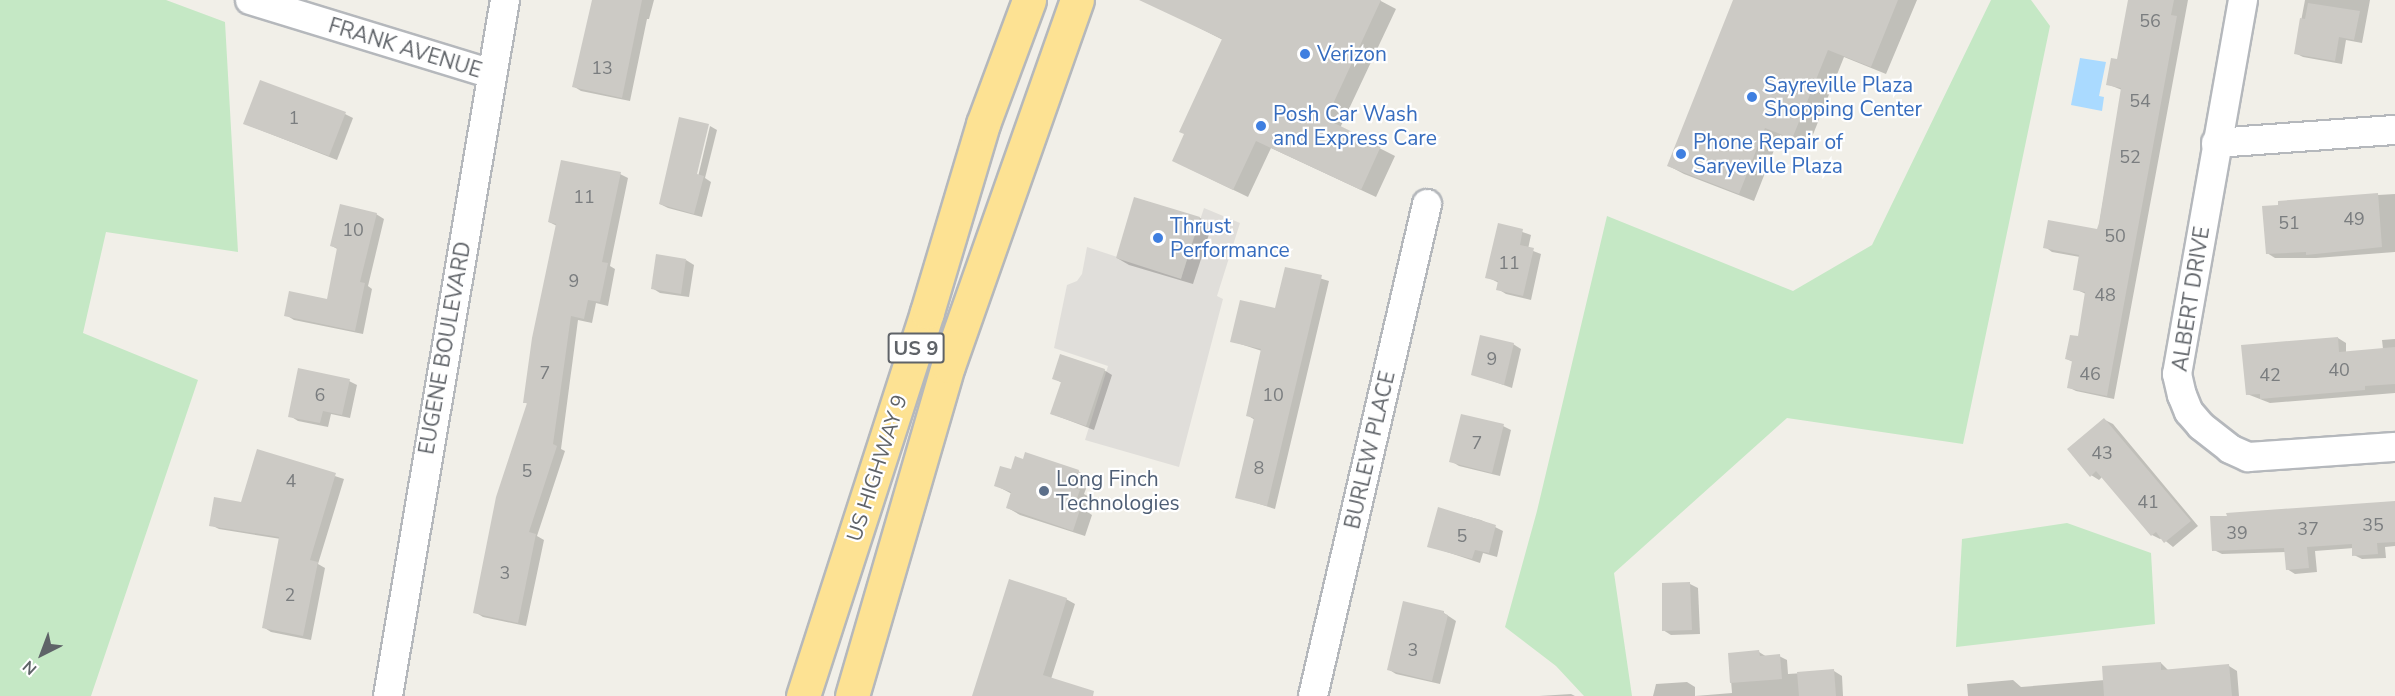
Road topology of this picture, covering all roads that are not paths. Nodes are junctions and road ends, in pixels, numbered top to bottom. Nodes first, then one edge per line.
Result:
1 (250, 0) edge
2 (505, 0) edge
3 (1029, 0) edge
4 (1077, 0) edge
5 (2242, 0) edge
6 (492, 74) junction
7 (2395, 130) edge
8 (2216, 143) junction
9 (1428, 204) dead end
10 (2395, 447) edge
11 (864, 660) junction
12 (388, 696) edge
13 (803, 696) edge
14 (852, 696) edge
15 (864, 696) edge
16 (1313, 696) edge

1 - 6 street, FRANK AVENUE
2 - 6 street, EUGENE BOULEVARD
3 - 13 highway, US HIGHWAY 9 / US 9
4 - 11 highway, US HIGHWAY 9 / US 9
5 - 8 street, ALBERT DRIVE
6 - 12 street, EUGENE BOULEVARD
7 - 8 street
8 - 10 street, ALBERT DRIVE
9 - 16 street, BURLEW PLACE
11 - 14 highway, US HIGHWAY 9 / US 9
11 - 15 highway

